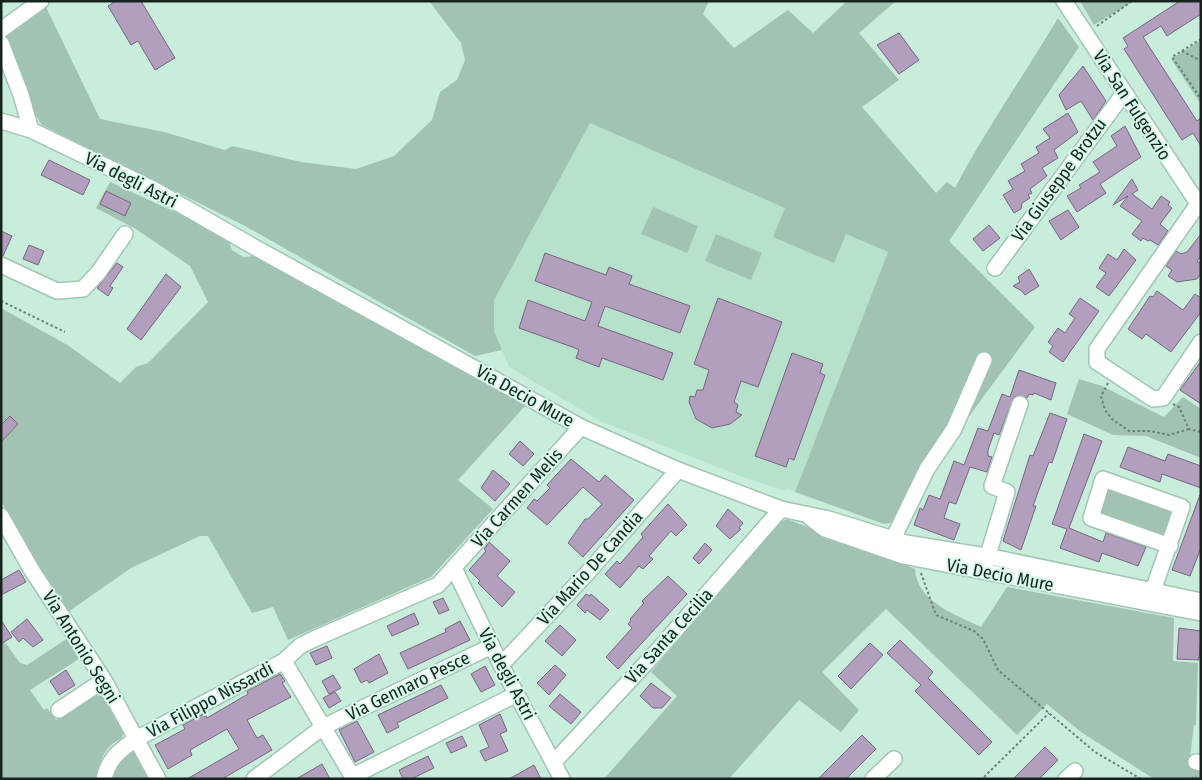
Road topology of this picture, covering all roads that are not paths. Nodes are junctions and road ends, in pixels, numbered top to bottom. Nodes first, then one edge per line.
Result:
1 (41, 1) edge
2 (1064, 1) edge
3 (1, 30) edge
4 (1, 43) edge
5 (1124, 93) junction
6 (1, 121) edge
7 (31, 130) junction
8 (1199, 206) edge
9 (125, 234) dead end
10 (256, 248) joint
11 (1, 265) edge
12 (995, 268) dead end
13 (1201, 342) edge
14 (984, 360) dead end
15 (1020, 404) dead end
16 (581, 427) junction
17 (678, 470) junction
18 (781, 508) junction
19 (1, 516) edge
20 (806, 516) junction
21 (893, 539) junction
22 (1170, 546) junction
23 (988, 557) junction
24 (454, 568) junction
25 (983, 572) junction
26 (1150, 598) junction
27 (1200, 602) edge
28 (492, 646) junction
29 (284, 661) junction
30 (501, 665) junction
31 (104, 680) junction
32 (517, 694) junction
33 (59, 710) dead end
34 (323, 727) junction
35 (136, 739) junction
36 (894, 759) dead end
37 (554, 762) junction
38 (353, 778) edge
39 (104, 779) edge
40 (158, 779) edge
41 (254, 779) edge
42 (562, 779) edge
43 (873, 779) edge

1 - 3 street
2 - 5 street, Via San Fulgenzio
4 - 7 street
5 - 8 street, Via San Fulgenzio
5 - 12 street, Via Giuseppe Brotzu
6 - 7 street, Via degli Astri
7 - 10 street, Via degli Astri
8 - 13 street
9 - 11 street
10 - 16 street, Via Decio Mure
14 - 21 street
15 - 23 street
16 - 17 street, Via Decio Mure
16 - 24 street, Via Carmen Melis
17 - 18 street, Via Decio Mure
17 - 30 street, Via Mario De Candia
18 - 20 street, Via Decio Mure
18 - 37 street, Via Santa Cecilia
19 - 31 street, Via Antonio Segni
20 - 21 street, Via Decio Mure
20 - 25 street, Via Decio Mure
21 - 23 street, Via Decio Mure
22 - 22 street
22 - 26 street
23 - 25 street
23 - 26 street, Via Decio Mure
24 - 28 street, Via degli Astri
24 - 29 street, Via Carmen Melis
25 - 26 street, Via Decio Mure
26 - 27 street, Via Decio Mure
28 - 30 street, Via degli Astri
28 - 34 street, Via Gennaro Pesce
29 - 34 street
29 - 35 street, Via Filippo Nissardi
30 - 32 street, Via degli Astri
31 - 33 street
31 - 35 street, Via Antonio Segni
32 - 37 street, Via degli Astri
32 - 38 street
34 - 38 street
34 - 41 street, Via Gennaro Pesce
35 - 39 street, Via Filippo Nissardi
35 - 40 street, Via Antonio Segni
36 - 43 street
37 - 42 street, Via degli Astri

